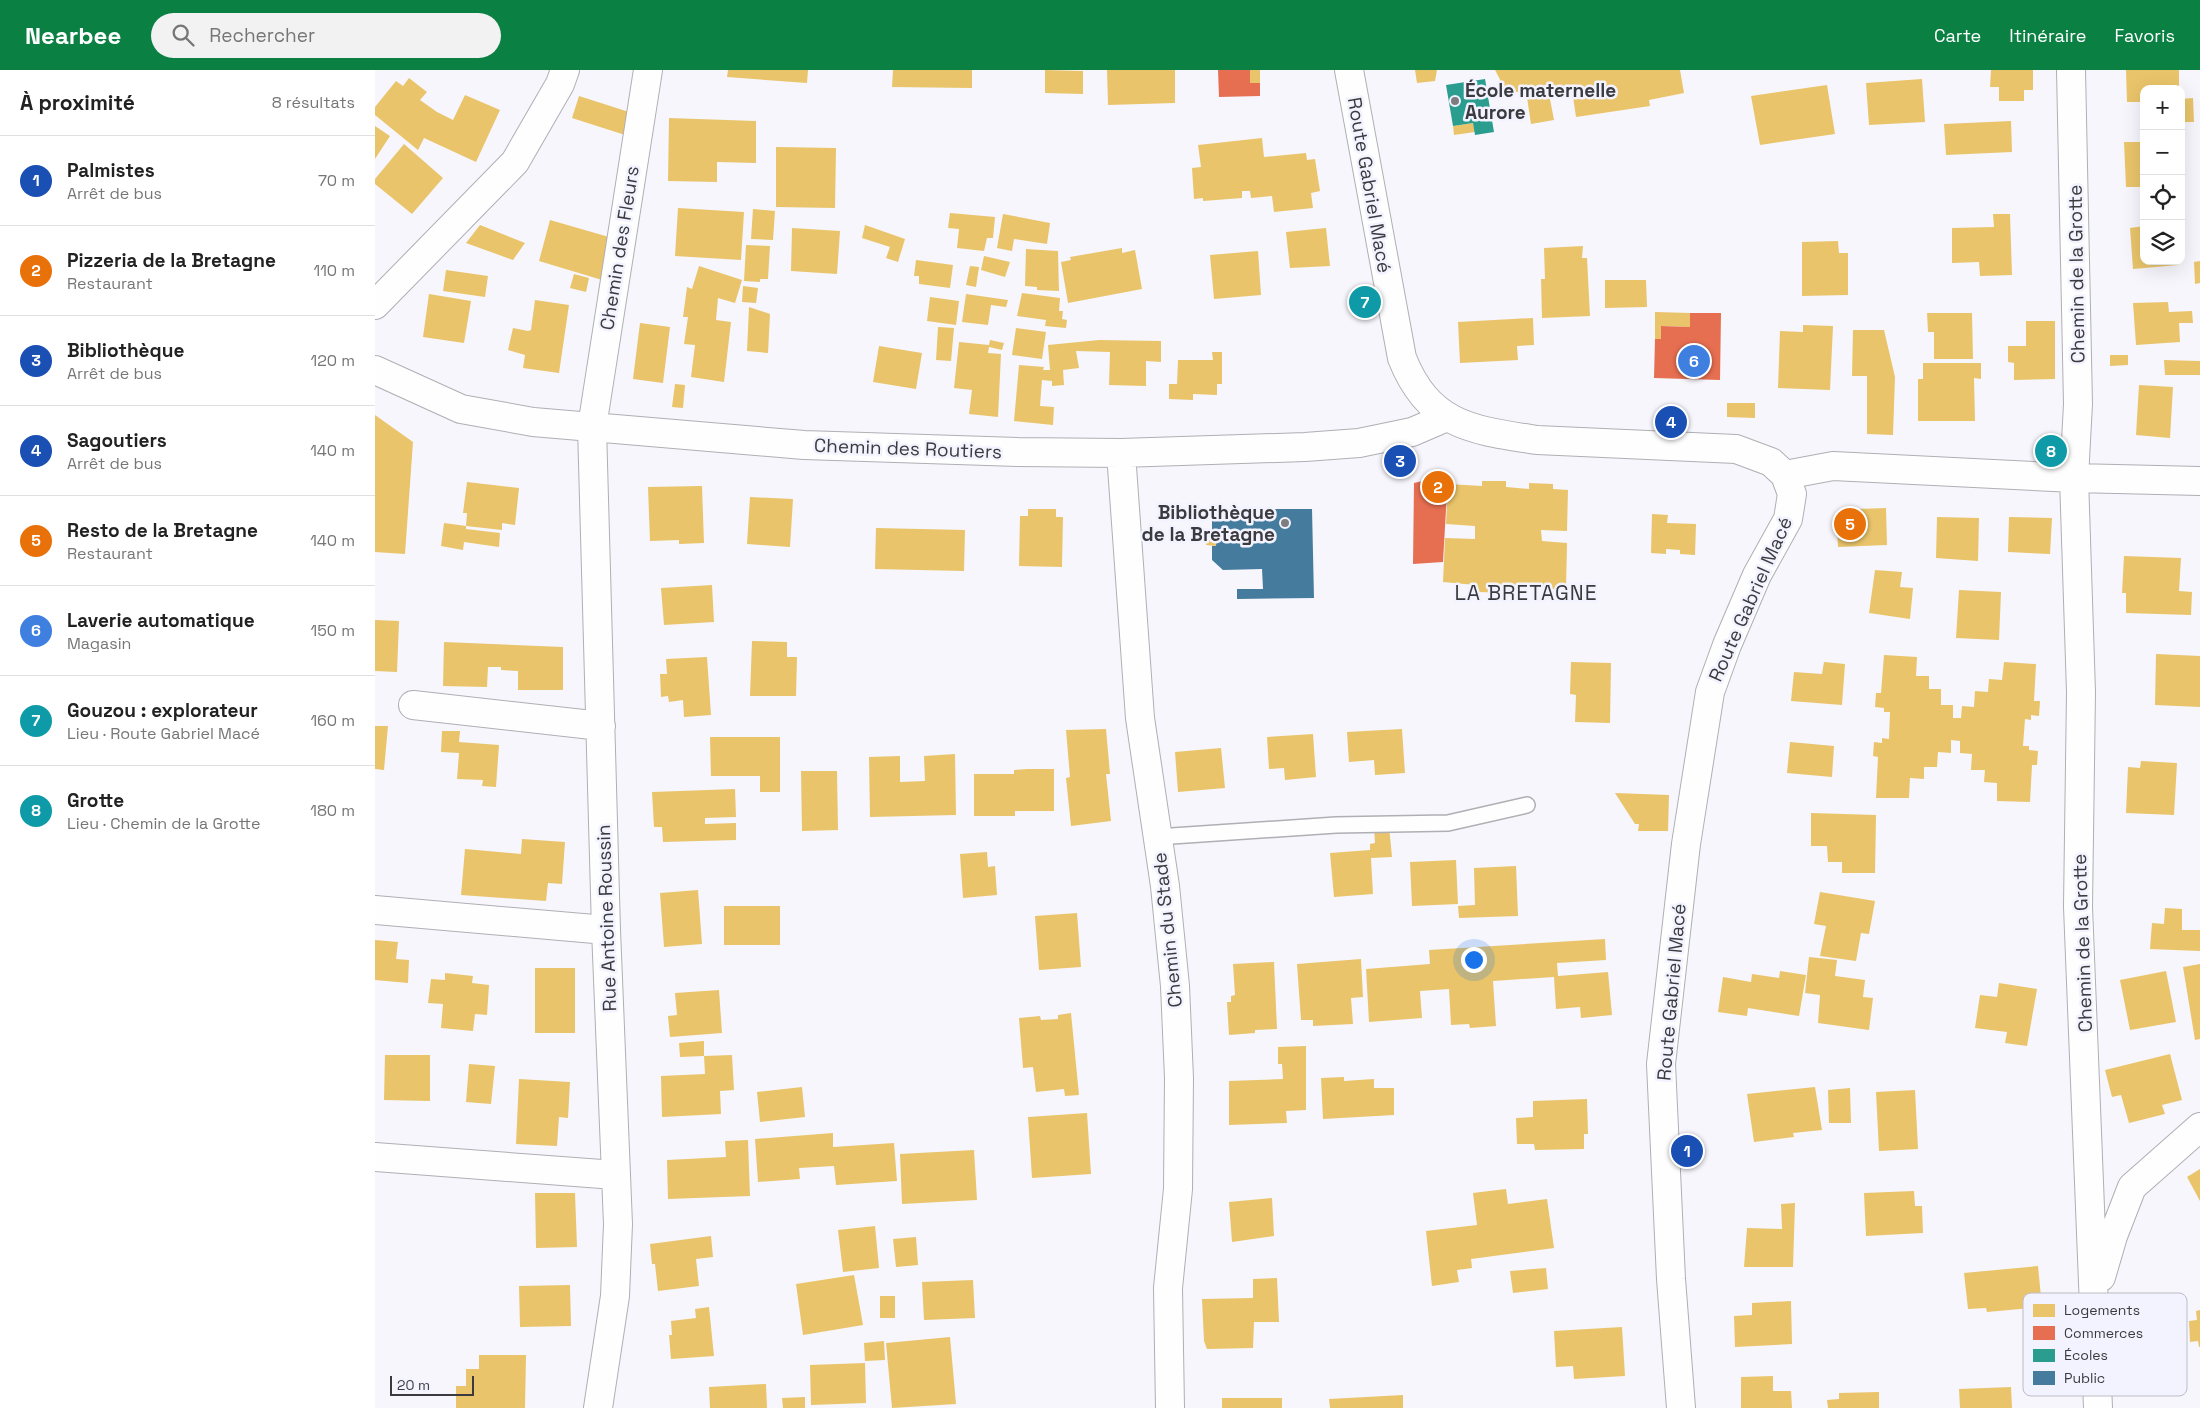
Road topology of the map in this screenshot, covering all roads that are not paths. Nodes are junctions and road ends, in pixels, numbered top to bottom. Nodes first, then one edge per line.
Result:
1 (565, 70) edge
2 (648, 70) edge
3 (1349, 70) edge
4 (2071, 70) edge
5 (375, 305) edge
6 (375, 370) edge
7 (1447, 417) junction
8 (592, 427) junction
9 (1121, 453) junction
10 (1785, 475) junction
11 (2074, 478) junction
12 (2200, 482) edge
13 (413, 705) dead end
14 (601, 726) junction
15 (1527, 805) dead end
16 (1157, 837) junction
17 (375, 910) edge
18 (606, 930) junction
19 (2200, 1127) edge
20 (375, 1157) edge
21 (615, 1175) junction
22 (2094, 1293) edge
23 (2097, 1293) edge
24 (598, 1408) edge
25 (1170, 1408) edge
26 (1681, 1408) edge

1 - 5 street
2 - 8 street, Chemin des Fleurs
3 - 7 street, Route Gabriel Macé
4 - 11 street, Chemin de la Grotte
6 - 8 street, Chemin des Routiers
7 - 9 street, Chemin des Routiers
7 - 10 street, Route Gabriel Macé
8 - 9 street, Chemin des Routiers
8 - 14 street, Rue Antoine Roussin
9 - 16 street, Chemin du Stade
10 - 11 street
10 - 26 street, Route Gabriel Macé
11 - 12 street
11 - 22 street, Chemin de la Grotte
13 - 14 street
14 - 18 street, Rue Antoine Roussin
15 - 16 lane
16 - 25 street, Chemin du Stade
17 - 18 street
18 - 21 street, Rue Antoine Roussin
19 - 23 street
20 - 21 street
21 - 24 street, Rue Antoine Roussin

